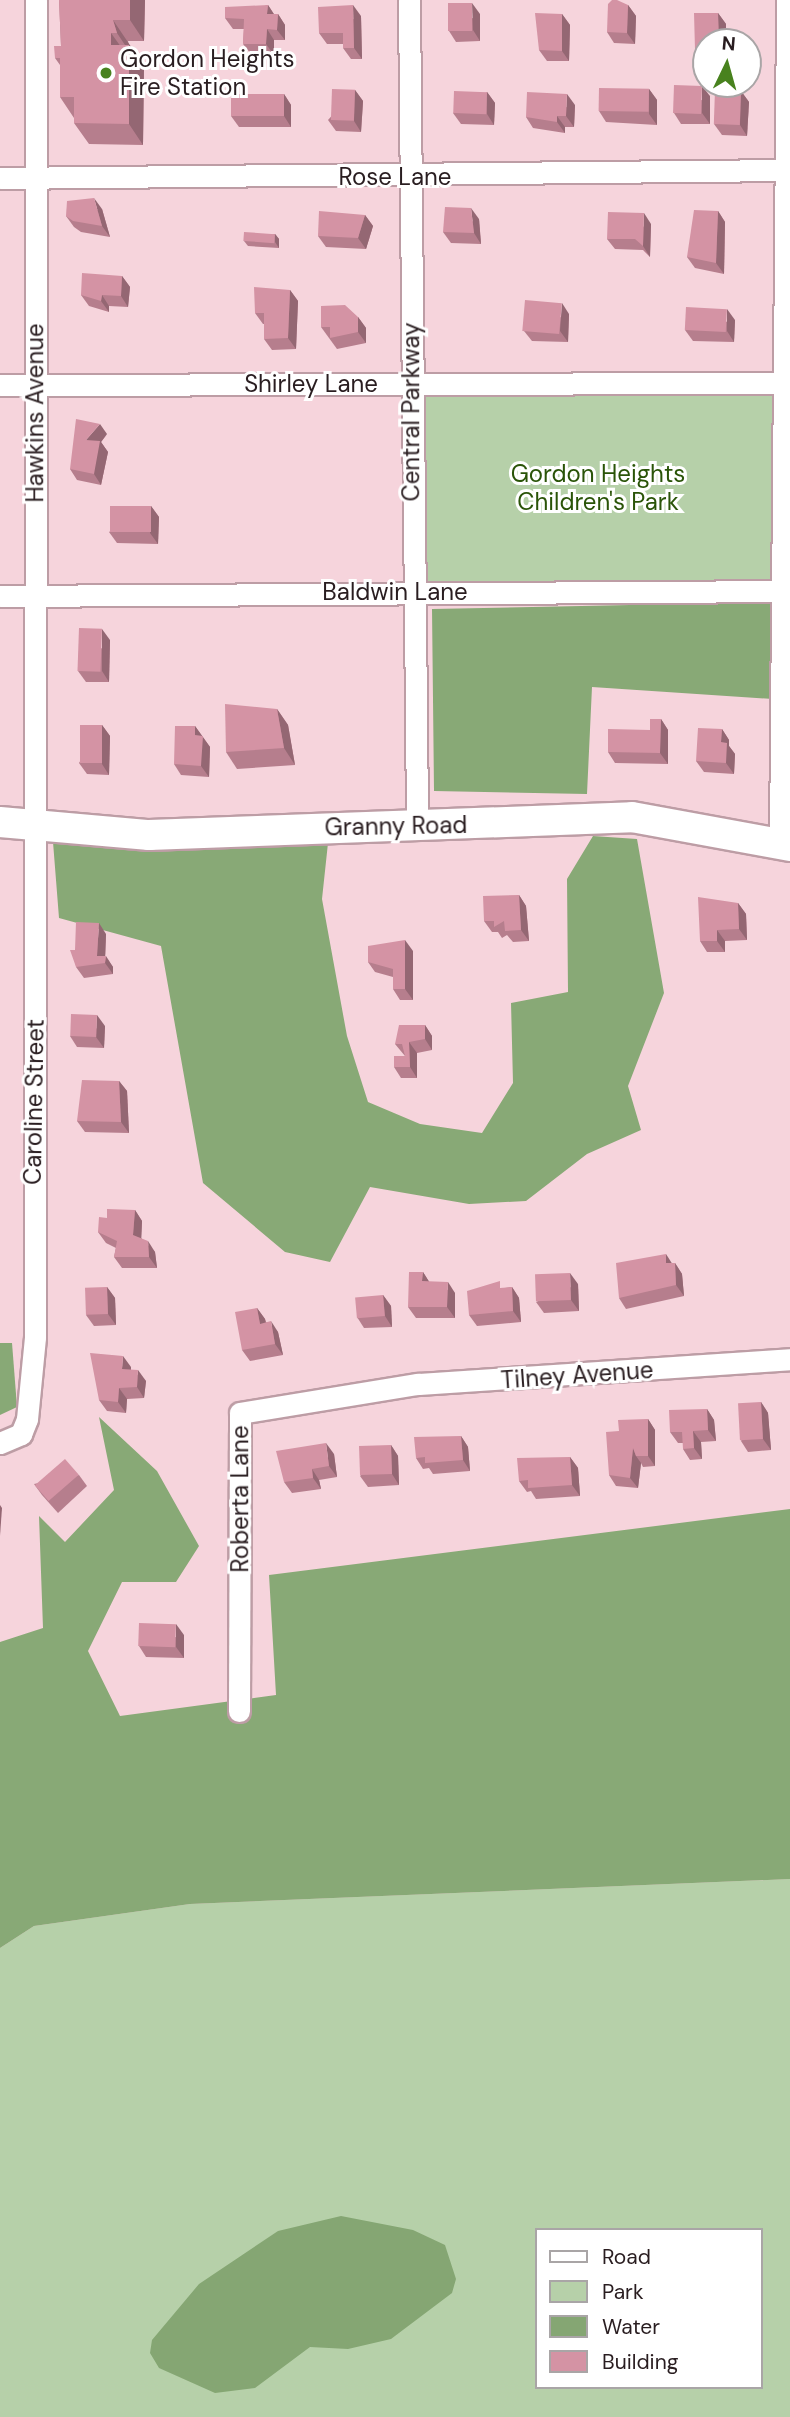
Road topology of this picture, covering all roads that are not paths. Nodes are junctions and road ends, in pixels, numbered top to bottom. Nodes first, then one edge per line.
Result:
1 (36, 0) edge
2 (409, 0) edge
3 (786, 0) edge
4 (789, 170) edge
5 (412, 177) junction
6 (0, 178) edge
7 (36, 178) junction
8 (789, 383) edge
9 (411, 384) junction
10 (0, 385) edge
11 (34, 385) junction
12 (787, 591) edge
13 (411, 592) junction
14 (0, 596) edge
15 (35, 596) junction
16 (0, 822) edge
17 (417, 823) junction
18 (38, 825) junction
19 (785, 845) edge
20 (790, 1359) edge
21 (365, 1393) joint
22 (0, 1443) edge
23 (239, 1711) dead end

1 - 7 street, Hawkins Avenue
2 - 5 street, Central Parkway
3 - 4 street
4 - 5 street, Rose Lane
4 - 8 street
5 - 7 street, Rose Lane
5 - 9 street, Central Parkway
6 - 7 street, Rose Lane
7 - 11 street, Hawkins Avenue
8 - 9 street, Shirley Lane
8 - 12 street
9 - 11 street, Shirley Lane
9 - 13 street, Central Parkway
10 - 11 street, Shirley Lane
11 - 15 street, Hawkins Avenue
12 - 13 street, Baldwin Lane
12 - 19 street
13 - 15 street, Baldwin Lane
13 - 17 street, Central Parkway
14 - 15 street, Baldwin Lane
15 - 18 street, Hawkins Avenue
16 - 18 street, Granny Road
17 - 18 street, Granny Road
17 - 19 street, Granny Road
18 - 22 street, Caroline Street
20 - 21 street, Tilney Avenue
21 - 23 street, Roberta Lane

